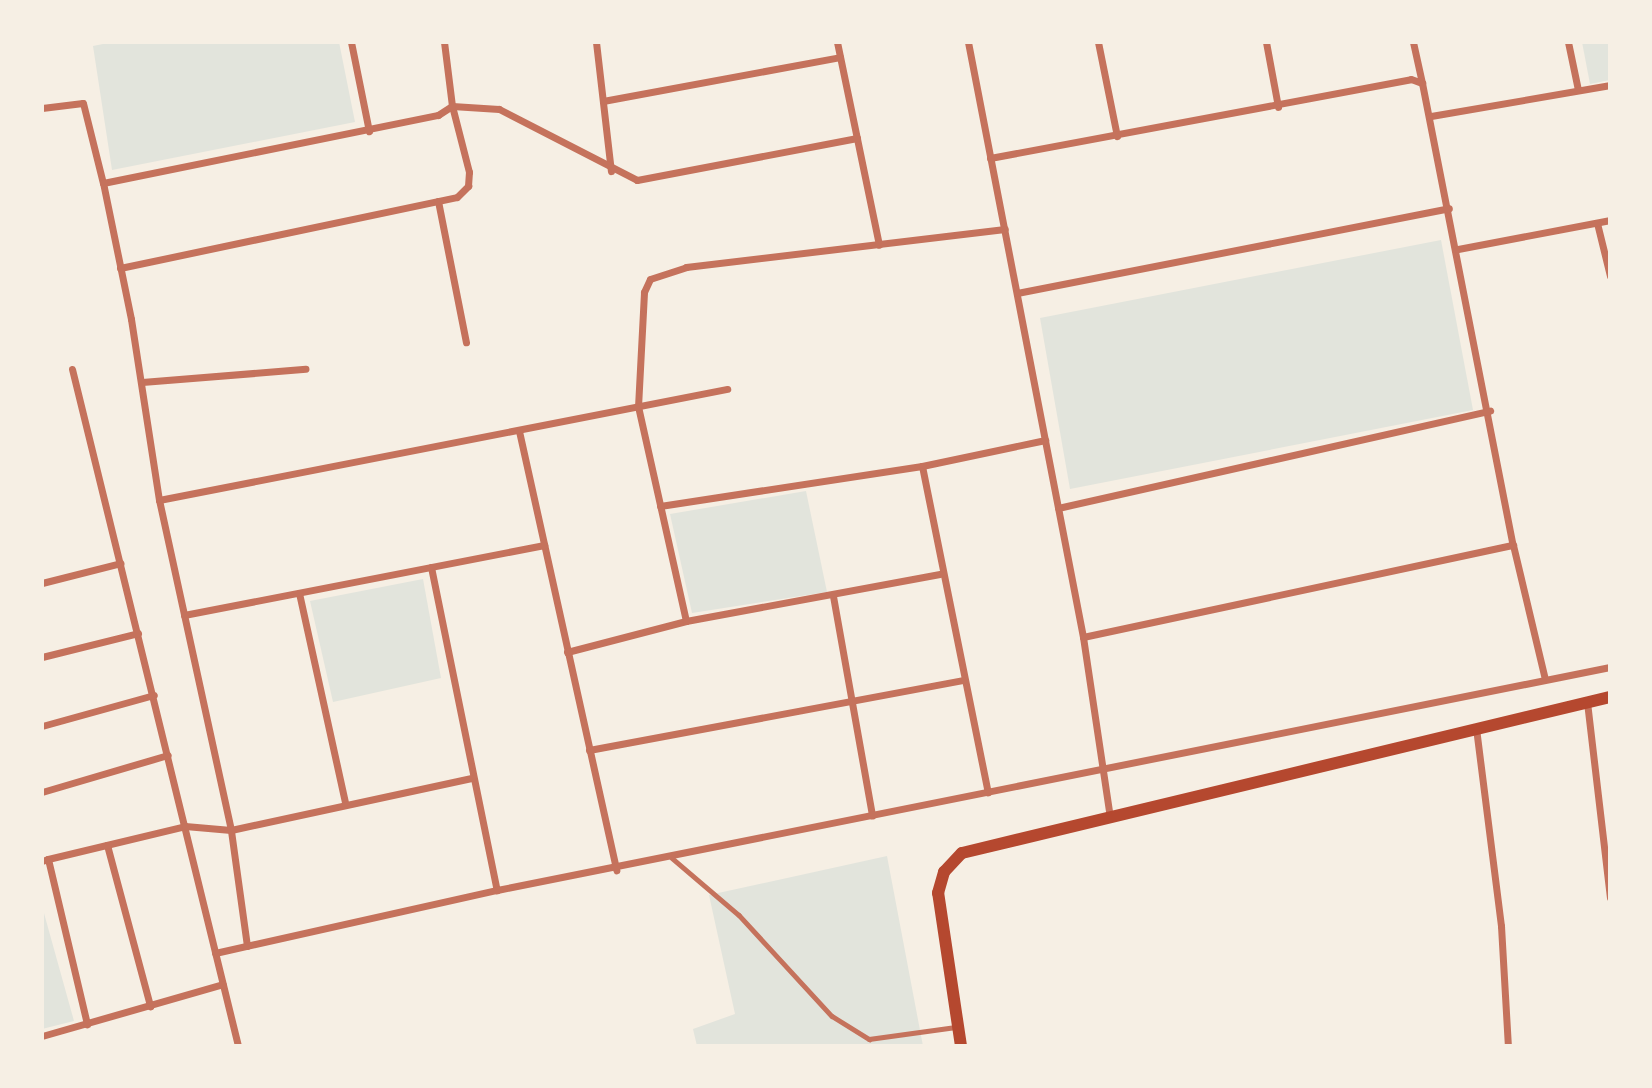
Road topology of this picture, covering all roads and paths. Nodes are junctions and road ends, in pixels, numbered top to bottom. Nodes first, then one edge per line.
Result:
1 (351, 42) edge
2 (444, 42) edge
3 (596, 42) edge
4 (837, 42) edge
5 (968, 42) edge
6 (1098, 42) edge
7 (1266, 42) edge
8 (1413, 42) edge
9 (1568, 42) edge
10 (840, 57) junction
11 (1422, 83) junction
12 (1610, 85) edge
13 (1578, 90) junction
14 (603, 101) junction
15 (452, 106) junction
16 (1278, 107) junction
17 (42, 108) edge
18 (1431, 116) junction
19 (369, 131) junction
20 (1117, 135) junction
21 (857, 138) junction
22 (989, 158) junction
23 (611, 171) junction
24 (103, 183) junction
25 (438, 201) junction
26 (1448, 208) junction
27 (1610, 220) edge
28 (1597, 223) junction
29 (1005, 229) junction
30 (879, 245) junction
31 (1458, 249) junction
32 (120, 268) junction
33 (1610, 276) edge
34 (1017, 293) junction
35 (466, 342) dead end
36 (72, 369) dead end
37 (305, 369) dead end
38 (142, 383) junction
39 (727, 389) dead end
40 (638, 407) junction
41 (1490, 411) junction
42 (519, 431) junction
43 (1045, 440) junction
44 (922, 466) junction
45 (159, 500) junction
46 (660, 506) junction
47 (1058, 508) junction
48 (544, 545) junction
49 (1513, 545) junction
50 (121, 563) junction
51 (430, 567) junction
52 (940, 574) junction
53 (42, 583) edge
54 (299, 593) junction
55 (833, 596) junction
56 (184, 615) junction
57 (686, 621) junction
58 (138, 633) junction
59 (1083, 638) junction
60 (567, 652) junction
61 (42, 657) edge
62 (1610, 667) edge
63 (963, 680) junction
64 (1545, 680) junction
65 (154, 695) junction
66 (1610, 697) edge
67 (851, 700) junction
68 (1587, 702) junction
69 (42, 726) edge
70 (1476, 728) junction
71 (589, 750) junction
72 (169, 755) junction
73 (1100, 768) junction
74 (471, 778) junction
75 (42, 792) edge
76 (988, 792) junction
77 (345, 803) junction
78 (872, 816) junction
79 (1110, 817) junction
80 (186, 826) junction
81 (231, 830) junction
82 (107, 845) junction
83 (672, 858) junction
84 (45, 860) edge
85 (616, 870) junction
86 (497, 890) junction
87 (1610, 898) edge
88 (247, 946) junction
89 (215, 953) junction
90 (223, 984) junction
91 (150, 1006) junction
92 (87, 1024) junction
93 (958, 1026) junction
94 (42, 1035) edge
95 (236, 1046) edge
96 (961, 1046) edge
97 (1508, 1046) edge

1 - 19 street
2 - 15 street
3 - 14 street
4 - 10 street
5 - 22 street
6 - 20 street
7 - 16 street
8 - 11 street
9 - 13 street
10 - 14 street
10 - 21 street
11 - 16 street
11 - 18 street
12 - 13 street
13 - 18 street
14 - 23 street
15 - 19 street
15 - 23 street
15 - 25 street
16 - 20 street
17 - 24 street
18 - 26 street
19 - 24 street
20 - 22 street
21 - 23 street
21 - 30 street
22 - 29 street
24 - 32 street
25 - 32 street
25 - 35 street
26 - 31 street
26 - 34 street
27 - 28 street
28 - 31 street
28 - 33 street
29 - 30 street
29 - 34 street
30 - 40 street
31 - 41 street
32 - 38 street
34 - 43 street
36 - 50 street
37 - 38 street
38 - 45 street
39 - 40 street
40 - 42 street
40 - 46 street
41 - 47 street
41 - 49 street
42 - 45 street
42 - 48 street
43 - 44 street
43 - 47 street
44 - 46 street
44 - 52 street
45 - 56 street
46 - 57 street
47 - 59 street
48 - 51 street
48 - 60 street
49 - 59 street
49 - 64 street
50 - 53 street
50 - 58 street
51 - 54 street
51 - 74 street
52 - 55 street
52 - 63 street
54 - 56 street
54 - 77 street
55 - 57 street
55 - 67 street
56 - 81 street
57 - 60 street
58 - 61 street
58 - 65 street
59 - 73 street
60 - 71 street
62 - 64 street
63 - 67 street
63 - 76 street
64 - 73 street
65 - 69 street
65 - 72 street
66 - 68 main road
67 - 71 street
67 - 78 street
68 - 70 main road
68 - 87 street
70 - 79 main road
70 - 97 street
71 - 85 street
72 - 75 street
72 - 80 street
73 - 76 street
73 - 79 street
74 - 77 street
74 - 86 street
76 - 78 street
77 - 81 street
78 - 83 street
79 - 93 main road
80 - 81 street
80 - 82 street
80 - 89 street
81 - 88 street
82 - 84 street
82 - 91 street
83 - 85 street
83 - 93 lane
84 - 92 street
85 - 86 street
86 - 88 street
88 - 89 street
89 - 90 street
90 - 91 street
90 - 95 street
91 - 92 street
92 - 94 street
93 - 96 main road

